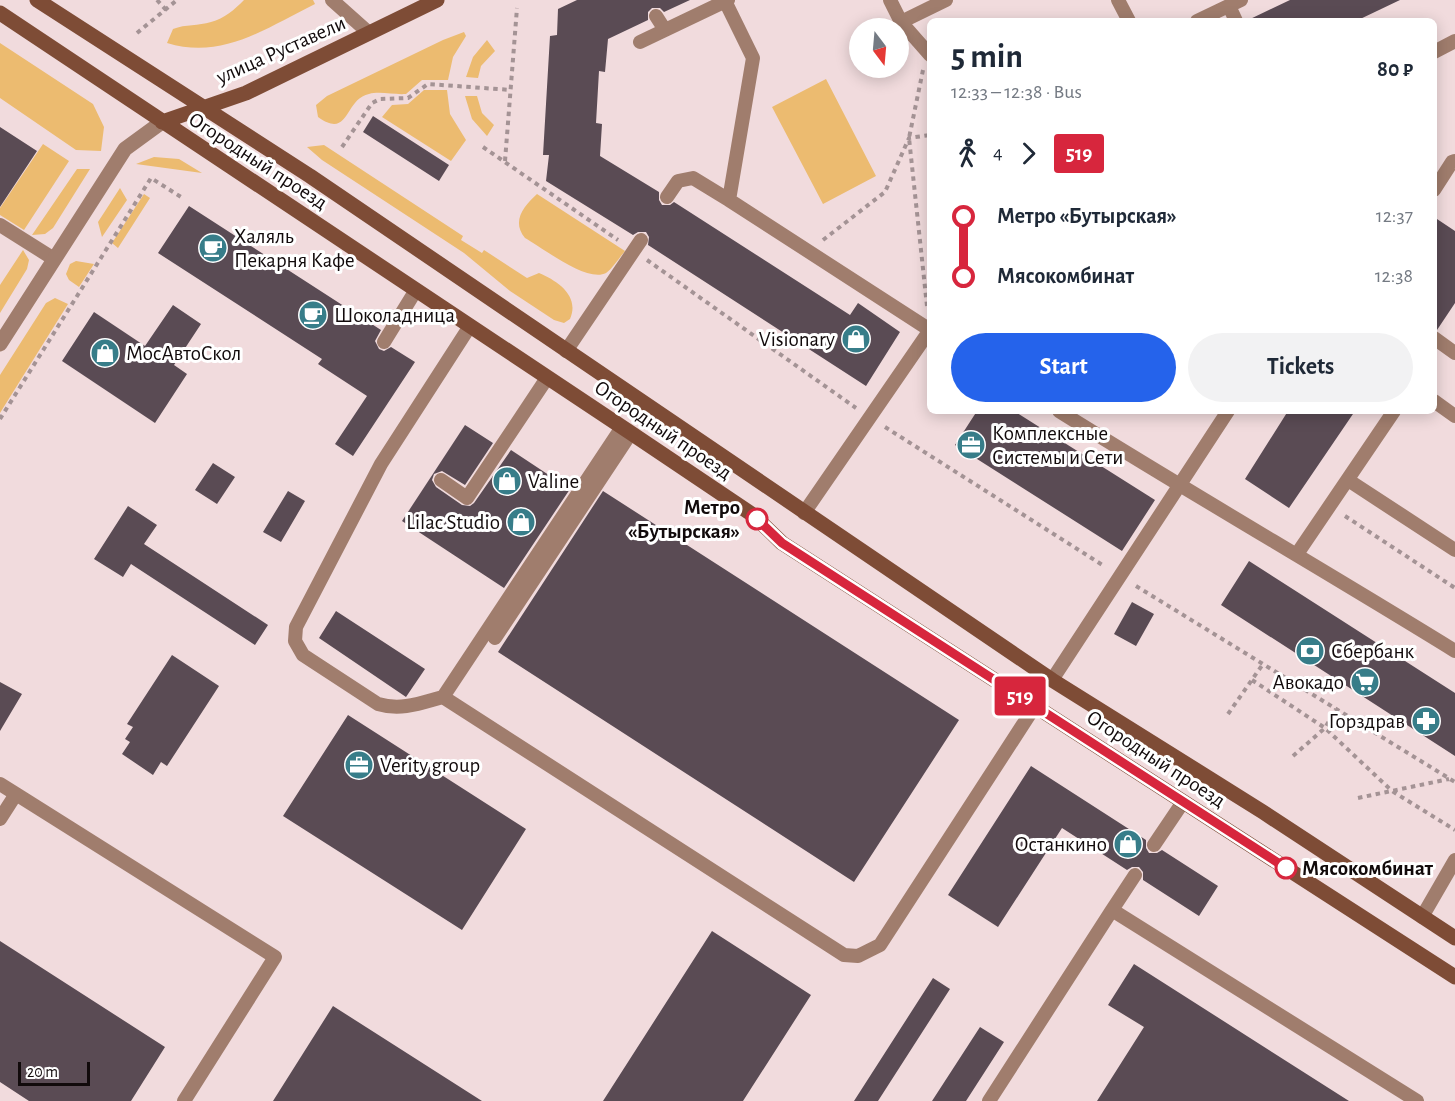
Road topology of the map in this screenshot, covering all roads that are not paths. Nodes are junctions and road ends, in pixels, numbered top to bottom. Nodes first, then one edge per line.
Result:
1 (37, 0) edge
2 (332, 0) edge
3 (437, 0) edge
4 (890, 0) edge
5 (946, 0) edge
6 (1118, 0) edge
7 (727, 1) edge
8 (1235, 3) edge
9 (0, 13) edge
10 (656, 16) dead end
11 (900, 18) edge
12 (909, 18) edge
13 (1127, 18) edge
14 (1203, 18) edge
15 (1236, 18) edge
16 (664, 30) junction
17 (909, 30) edge
18 (369, 33) junction
19 (1455, 41) edge
20 (640, 42) dead end
21 (927, 50) edge
22 (1437, 50) edge
23 (201, 107) junction
24 (162, 122) junction
25 (1455, 161) edge
26 (1437, 184) edge
27 (666, 197) dead end
28 (729, 200) junction
29 (0, 225) edge
30 (637, 245) road end
31 (54, 259) junction
32 (416, 290) junction
33 (470, 326) junction
34 (927, 328) edge
35 (927, 334) edge
36 (1437, 340) edge
37 (384, 342) dead end
38 (0, 344) edge
39 (566, 351) junction
40 (1455, 352) edge
41 (547, 378) junction
42 (1437, 403) edge
43 (1064, 414) edge
44 (1226, 414) edge
45 (1392, 414) edge
46 (1455, 416) edge
47 (626, 430) junction
48 (441, 480) dead end
49 (1348, 480) junction
50 (1179, 487) junction
51 (804, 513) junction
52 (1455, 550) edge
53 (1297, 554) junction
54 (495, 638) dead end
55 (1455, 651) edge
56 (1052, 680) junction
57 (443, 697) junction
58 (1035, 706) junction
59 (0, 784) edge
60 (16, 794) junction
61 (1183, 802) junction
62 (0, 819) edge
63 (1154, 845) dead end
64 (1455, 860) edge
65 (1135, 875) dead end
66 (1112, 909) junction
67 (1422, 917) junction
68 (1455, 938) edge
69 (1455, 977) edge
70 (184, 1101) edge
71 (990, 1101) edge
72 (1416, 1101) edge

1 - 23 main road, Огородный проезд
2 - 18 lane
3 - 18 main road, улица Руставели
4 - 11 lane
5 - 12 lane
6 - 13 lane
7 - 16 lane
7 - 28 lane
8 - 14 lane
8 - 15 lane
9 - 24 main road, Огородный проезд
10 - 16 lane
16 - 20 lane
17 - 21 lane
18 - 23 main road, улица Руставели
19 - 22 lane
23 - 24 main road, улица Руставели
23 - 39 main road, Огородный проезд
24 - 31 street, улица Руставели
24 - 32 main road, Огородный проезд
25 - 26 lane
27 - 28 lane
28 - 34 lane
29 - 31 lane
30 - 39 lane
31 - 38 street, улица Руставели
32 - 33 main road, Огородный проезд
32 - 37 lane
33 - 41 main road, Огородный проезд
33 - 57 lane
35 - 51 lane
36 - 40 lane
39 - 51 main road, Огородный проезд
41 - 47 main road, Огородный проезд
41 - 48 lane
42 - 46 lane
43 - 50 lane
44 - 50 lane
45 - 49 lane
47 - 54 lane
47 - 57 lane
47 - 58 main road, Огородный проезд
49 - 52 lane
49 - 53 lane
50 - 53 lane
50 - 56 lane
51 - 56 main road, Огородный проезд
53 - 55 lane
56 - 67 main road, Огородный проезд
57 - 58 lane
58 - 61 main road, Огородный проезд
59 - 60 lane
60 - 62 lane
60 - 70 lane
61 - 63 lane
61 - 69 main road, Огородный проезд
64 - 67 lane
65 - 66 lane
66 - 71 lane
66 - 72 lane
67 - 68 main road, Огородный проезд

